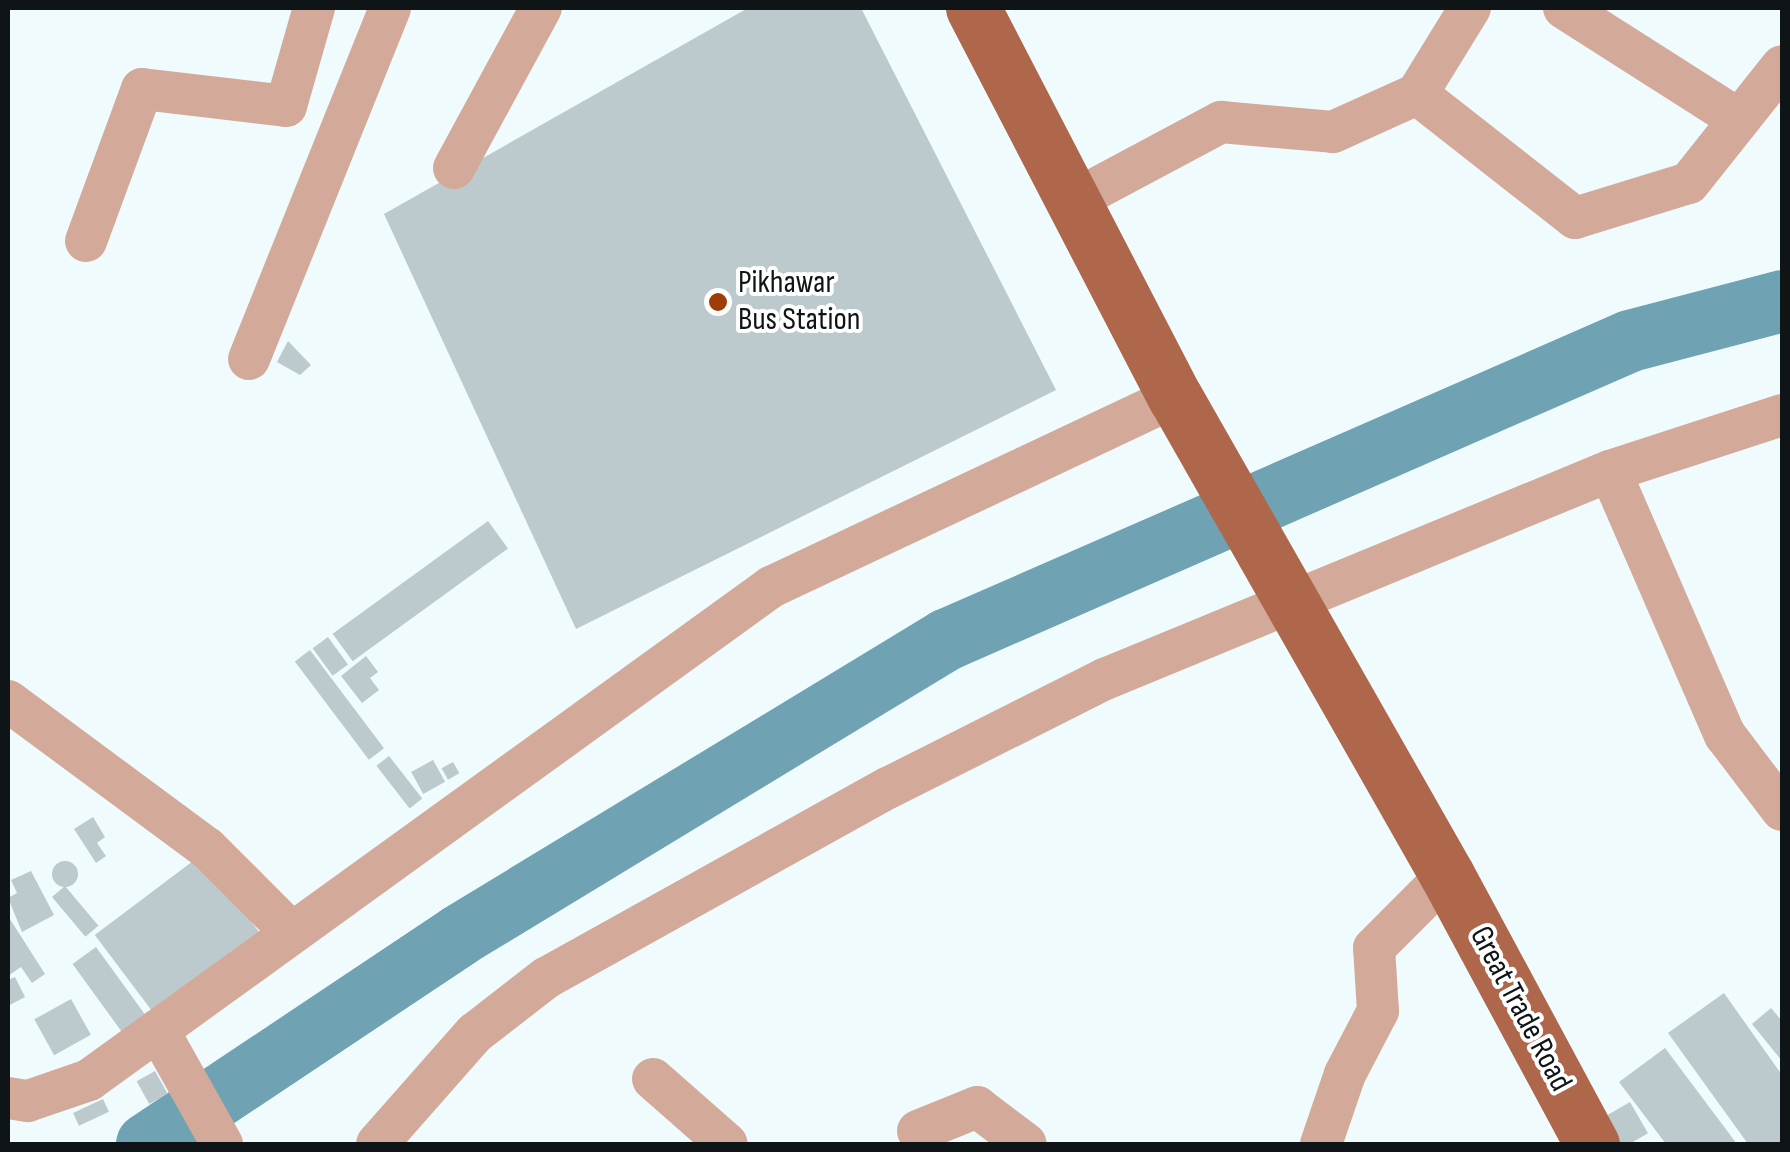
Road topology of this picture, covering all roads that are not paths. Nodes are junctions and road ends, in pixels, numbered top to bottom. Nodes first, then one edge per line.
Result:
1 (314, 8) edge
2 (390, 8) edge
3 (540, 8) edge
4 (973, 8) edge
5 (1470, 8) edge
6 (1564, 8) edge
7 (1782, 66) edge
8 (1418, 94) junction
9 (1738, 120) junction
10 (454, 168) dead end
11 (1073, 201) junction
12 (86, 241) dead end
13 (250, 359) dead end
14 (1174, 397) junction
15 (1782, 415) edge
16 (1610, 471) junction
17 (8, 700) edge
18 (1782, 810) edge
19 (1447, 875) junction
20 (290, 931) junction
21 (162, 1038) junction
22 (652, 1079) dead end
23 (8, 1098) edge
24 (918, 1131) dead end
25 (222, 1144) edge
26 (378, 1144) edge
27 (727, 1144) edge
28 (1026, 1144) edge
29 (1321, 1144) edge
30 (1592, 1144) edge

1 - 12 street
2 - 13 street
3 - 10 street
4 - 11 main road, Great Trade Road
5 - 8 street
6 - 9 street
7 - 9 street
8 - 9 street
8 - 11 street
11 - 14 main road, Great Trade Road
14 - 19 main road, Great Trade Road, bridge
14 - 20 street
15 - 16 street
16 - 18 street
16 - 26 street
17 - 20 street
19 - 29 street
19 - 30 main road, Great Trade Road
20 - 21 street
21 - 23 street
21 - 25 street
22 - 27 street
24 - 28 street

